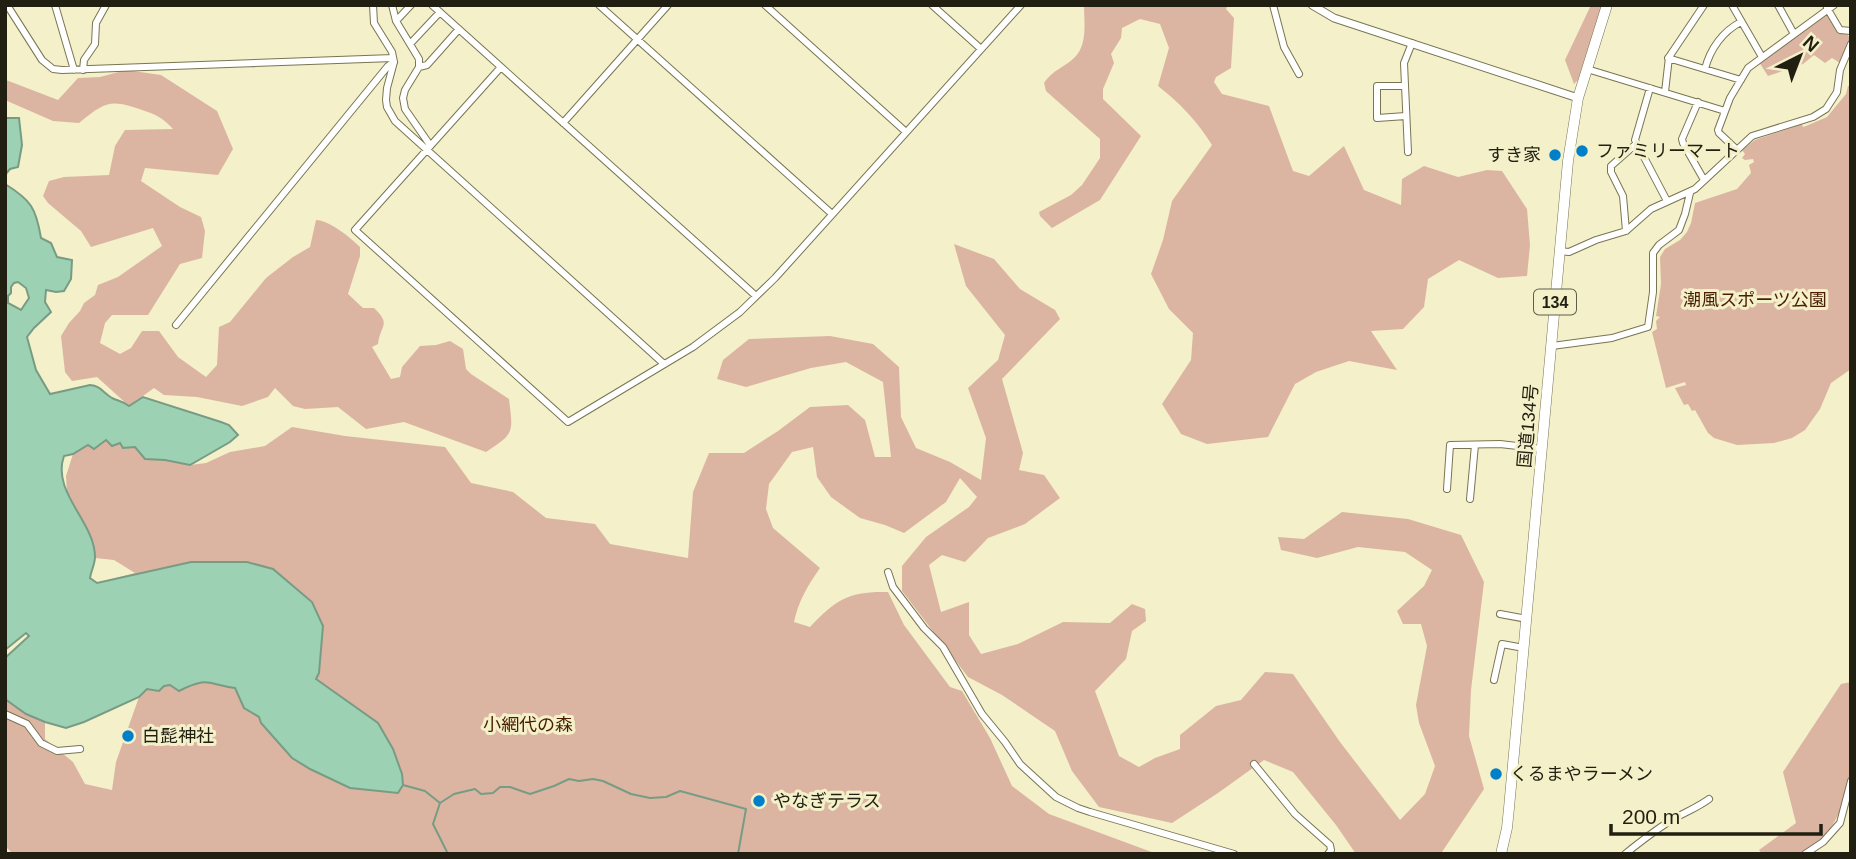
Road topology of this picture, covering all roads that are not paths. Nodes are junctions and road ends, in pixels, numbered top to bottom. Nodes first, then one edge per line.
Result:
1 (7, 5) edge
2 (55, 5) edge
3 (106, 5) edge
4 (373, 5) edge
5 (392, 5) edge
6 (411, 5) edge
7 (432, 5) edge
8 (599, 5) edge
9 (668, 5) edge
10 (765, 5) edge
11 (932, 5) edge
12 (1021, 5) edge
13 (1273, 5) edge
14 (1312, 5) edge
15 (1607, 5) edge
16 (1704, 5) edge
17 (1732, 5) edge
18 (1778, 5) edge
19 (1829, 6) edge
20 (440, 12) junction
21 (396, 21) junction
22 (1741, 22) junction
23 (459, 29) junction
24 (1851, 31) edge
25 (1794, 34) junction
26 (638, 40) junction
27 (1412, 43) junction
28 (410, 44) junction
29 (1851, 44) edge
30 (981, 49) junction
31 (1762, 57) junction
32 (1668, 58) junction
33 (394, 60) junction
34 (419, 67) junction
35 (500, 67) junction
36 (1587, 69) junction
37 (1704, 69) junction
38 (74, 70) junction
39 (83, 70) junction
40 (1300, 75) dead end
41 (1741, 79) junction
42 (1405, 86) junction
43 (1650, 88) junction
44 (1665, 92) junction
45 (1578, 98) junction
46 (1698, 102) junction
47 (1724, 111) junction
48 (1406, 116) junction
49 (563, 123) junction
50 (906, 132) junction
51 (1636, 144) junction
52 (428, 147) junction
53 (1736, 149) junction
54 (1408, 152) dead end
55 (1704, 180) junction
56 (1690, 193) junction
57 (1667, 201) junction
58 (832, 214) junction
59 (1626, 231) junction
60 (1559, 251) junction
61 (756, 296) junction
62 (176, 325) dead end
63 (1552, 346) junction
64 (664, 364) junction
65 (1475, 445) junction
66 (1542, 449) junction
67 (1447, 489) dead end
68 (1470, 499) dead end
69 (888, 572) dead end
70 (1500, 614) dead end
71 (1527, 619) junction
72 (1524, 648) junction
73 (1494, 680) dead end
74 (5, 714) edge
75 (80, 749) dead end
76 (1254, 764) dead end
77 (1851, 781) edge
78 (1709, 799) dead end
79 (1234, 854) edge
80 (1328, 854) edge
81 (1501, 854) edge
82 (1625, 854) edge
83 (1805, 854) edge

1 - 38 street
2 - 38 street
3 - 39 street
4 - 33 street
5 - 21 street
6 - 21 street
7 - 20 street
8 - 26 street
9 - 26 street
10 - 50 street
11 - 30 street
12 - 30 street
13 - 40 street
14 - 27 street
15 - 36 highway, 国道134号 / 134
16 - 32 street
17 - 22 street
18 - 25 street
19 - 24 street
19 - 25 street
20 - 23 street
20 - 28 street
21 - 28 street
22 - 31 street
22 - 37 street
23 - 34 street
23 - 35 street
25 - 31 street
26 - 49 street
26 - 58 street
27 - 42 street
27 - 45 street
28 - 34 street
29 - 53 street
30 - 50 street
31 - 41 street
32 - 37 street
32 - 44 street
33 - 39 street
33 - 52 street
33 - 62 street
34 - 52 street
35 - 49 street
35 - 52 street
36 - 43 street
36 - 45 highway, 国道134号 / 134
37 - 41 street
38 - 39 street
41 - 47 street
42 - 48 street
42 - 48 street
43 - 44 street
43 - 51 street
44 - 46 street
45 - 60 highway, 国道134号 / 134
46 - 47 street
46 - 55 street
47 - 53 street
48 - 54 street
49 - 61 street
50 - 58 street
51 - 57 street
51 - 59 street
52 - 64 street
52 - 64 street
53 - 55 street
55 - 56 street
56 - 57 street
56 - 63 street
57 - 59 street
58 - 61 street
59 - 60 street
60 - 63 highway, 国道134号 / 134
61 - 64 street
63 - 66 highway, 国道134号 / 134
65 - 66 street
65 - 67 street
65 - 68 street
66 - 71 highway, 国道134号 / 134
69 - 79 street
70 - 71 street
71 - 72 highway, 国道134号 / 134
72 - 73 street
72 - 81 highway, 国道134号 / 134
74 - 75 street
76 - 80 street
77 - 83 street
78 - 82 street

